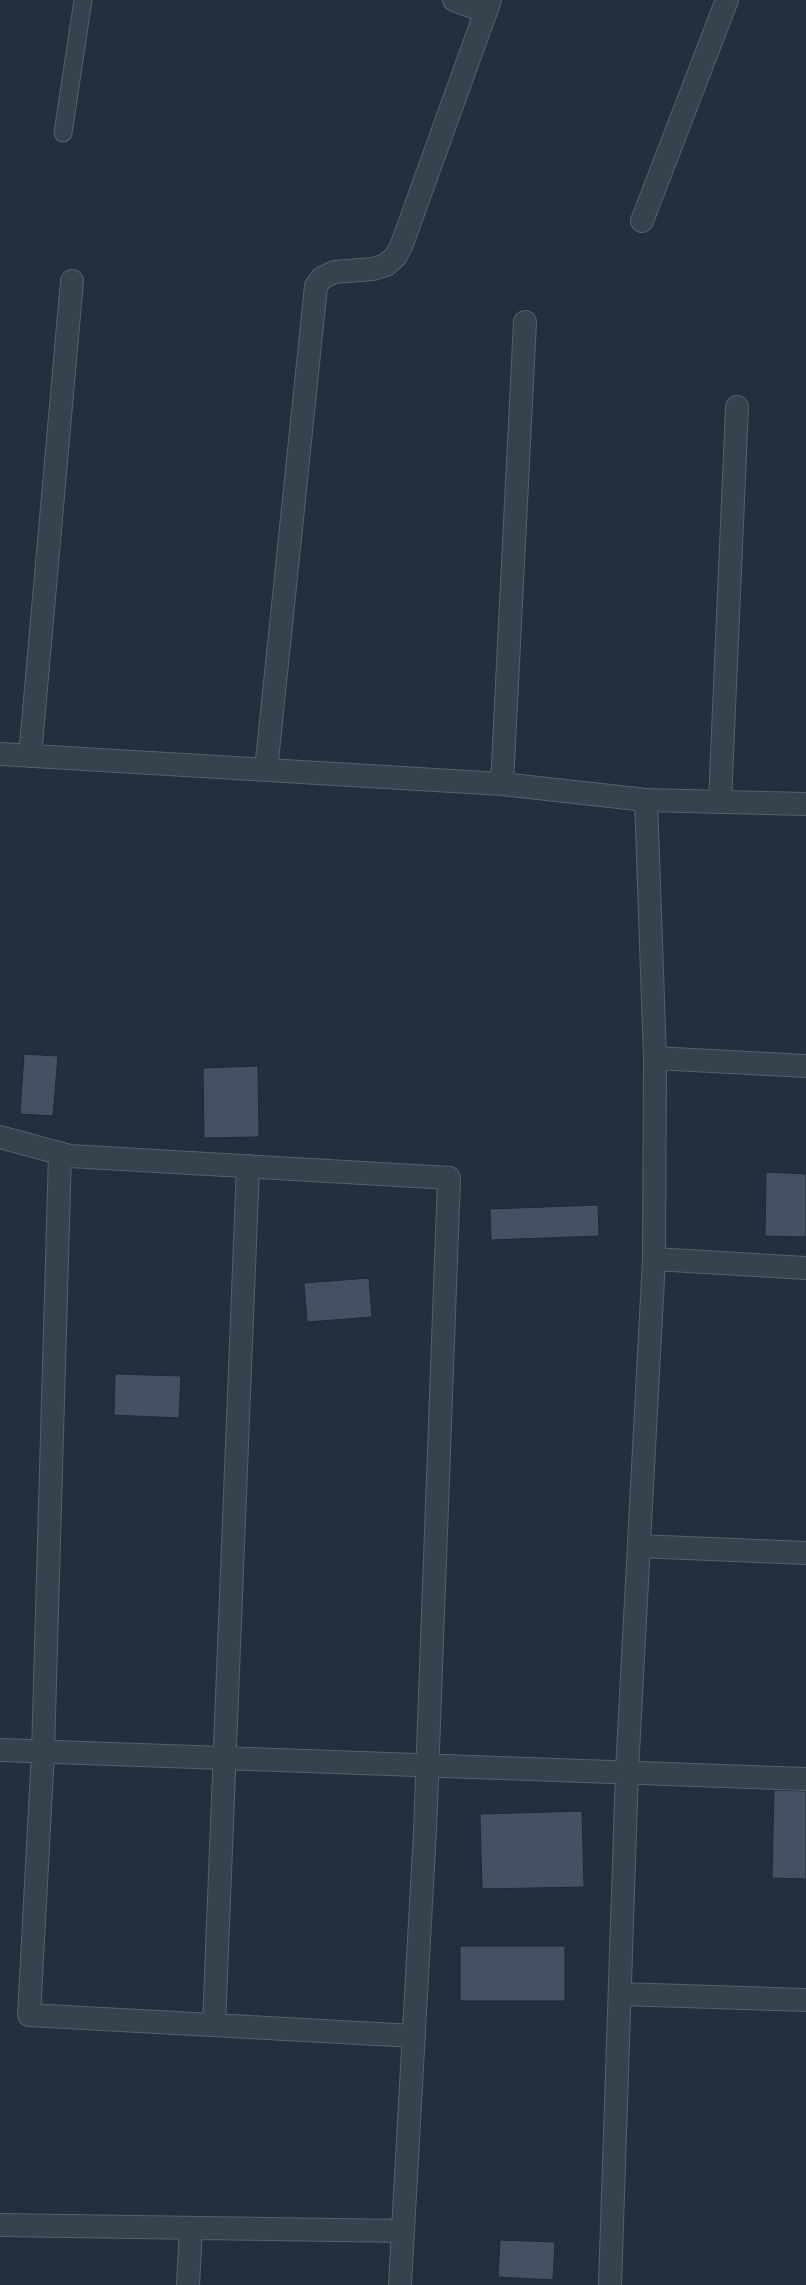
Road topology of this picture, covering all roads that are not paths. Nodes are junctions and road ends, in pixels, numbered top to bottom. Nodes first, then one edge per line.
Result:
1 (82, 0) edge
2 (454, 0) edge
3 (727, 0) edge
4 (488, 6) edge
5 (63, 133) dead end
6 (642, 221) dead end
7 (72, 281) dead end
8 (524, 322) dead end
9 (737, 407) dead end
10 (0, 754) edge
11 (30, 756) junction
12 (266, 770) junction
13 (502, 784) junction
14 (646, 800) junction
15 (720, 802) junction
16 (806, 804) edge
17 (655, 1058) junction
18 (806, 1066) edge
19 (0, 1137) edge
20 (60, 1153) junction
21 (248, 1166) junction
22 (654, 1260) junction
23 (806, 1268) edge
24 (639, 1546) junction
25 (806, 1553) edge
26 (0, 1750) edge
27 (43, 1752) junction
28 (226, 1757) junction
29 (427, 1764) junction
30 (627, 1772) junction
31 (806, 1779) edge
32 (620, 1994) junction
33 (806, 2000) edge
34 (214, 2025) junction
35 (414, 2036) junction
36 (0, 2225) edge
37 (191, 2228) junction
38 (403, 2231) junction
39 (188, 2285) edge
40 (400, 2285) edge
41 (610, 2285) edge

1 - 5 lane
2 - 4 street
3 - 6 street
4 - 12 street
7 - 11 street
8 - 13 street
9 - 15 street
10 - 11 street
11 - 12 street
12 - 13 street
13 - 14 street
14 - 15 street
14 - 17 street
15 - 16 street
17 - 18 street
17 - 22 street
19 - 20 street
20 - 21 street
20 - 27 street
21 - 28 street
21 - 29 street
22 - 23 street
22 - 24 street
24 - 25 street
24 - 30 street
26 - 27 street
27 - 28 street
27 - 34 street
28 - 29 street
28 - 34 street
29 - 30 street
29 - 35 street
30 - 31 street
30 - 32 street
32 - 33 street
32 - 41 street
34 - 35 street
35 - 38 street
36 - 37 street
37 - 38 street
37 - 39 street
38 - 40 street

